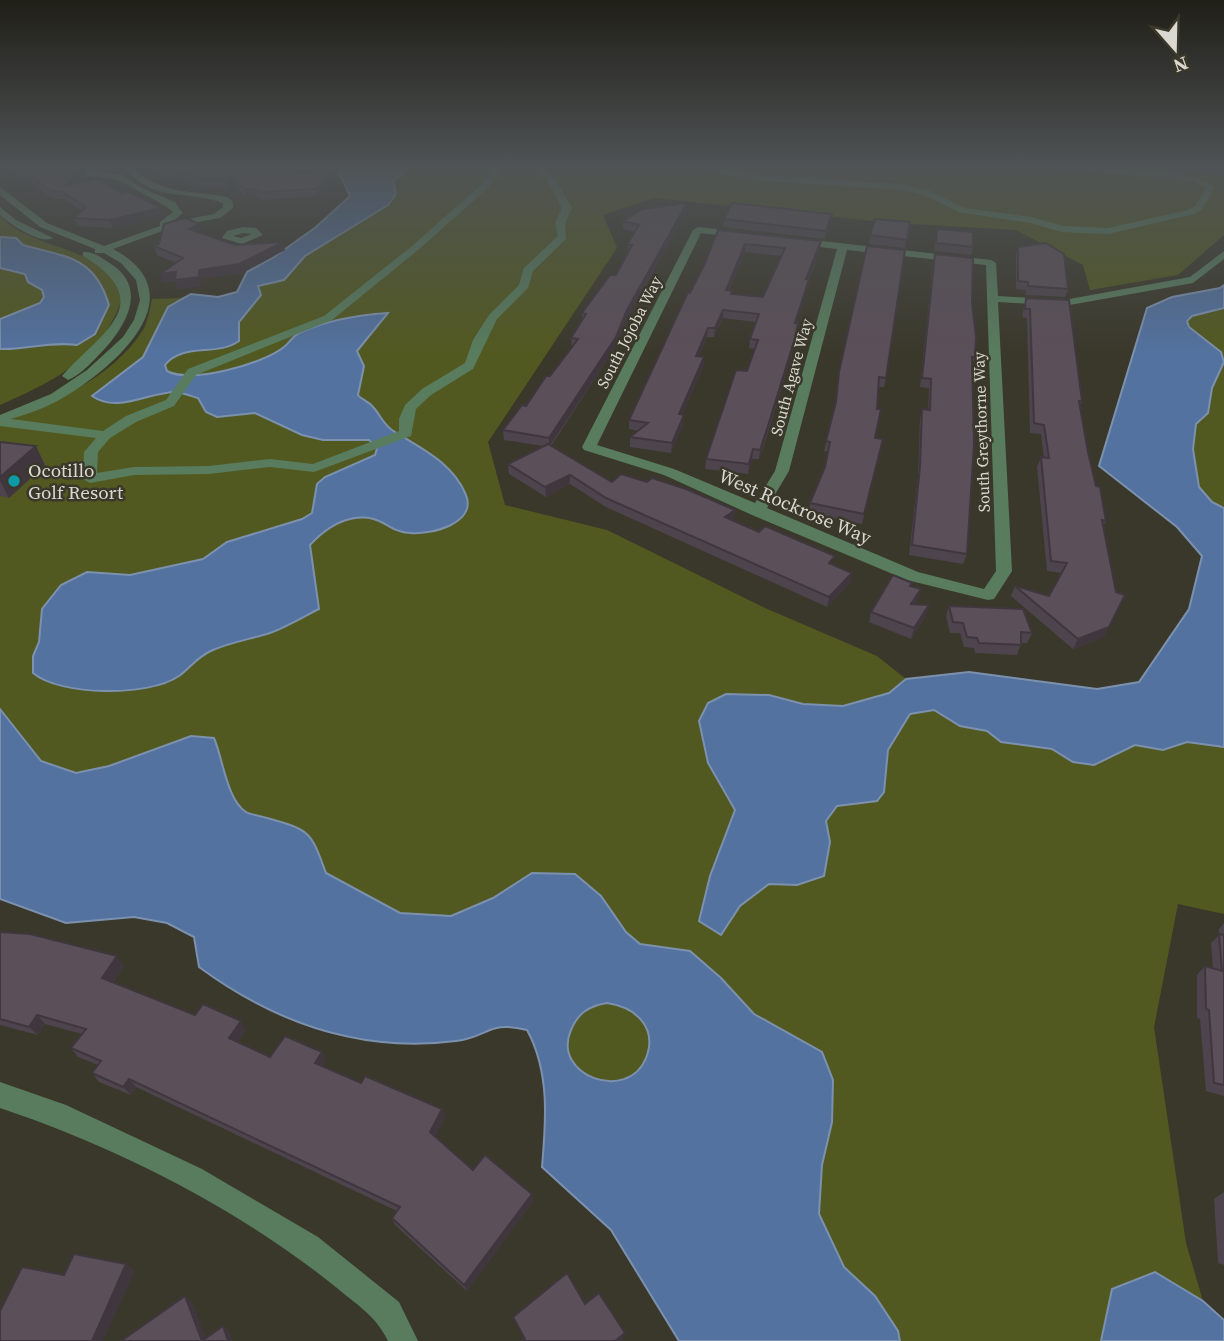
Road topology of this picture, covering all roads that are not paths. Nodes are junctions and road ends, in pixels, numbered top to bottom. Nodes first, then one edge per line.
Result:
1 (25, 228) edge
2 (48, 228) edge
3 (159, 228) edge
4 (234, 228) edge
5 (438, 228) edge
6 (561, 228) edge
7 (1068, 228) edge
8 (1123, 228) edge
9 (238, 230) dead end
10 (843, 245) junction
11 (93, 251) junction
12 (1224, 254) edge
13 (994, 299) junction
14 (36, 400) junction
15 (0, 410) edge
16 (0, 421) edge
17 (105, 435) junction
18 (589, 447) joint
19 (757, 512) junction
20 (988, 596) joint
21 (0, 1095) edge
22 (403, 1341) edge

1 - 11 street
2 - 11 street
3 - 11 street
4 - 9 street
5 - 17 street
6 - 17 street
7 - 8 street
10 - 13 street, South Greythorne Way
10 - 18 street, South Jojoba Way
10 - 19 street, South Agave Way
11 - 14 street
11 - 14 street
12 - 13 street
13 - 20 street, South Greythorne Way
14 - 15 street
14 - 16 street
16 - 17 street
18 - 19 street, West Rockrose Way
19 - 20 street, West Rockrose Way
21 - 22 street

